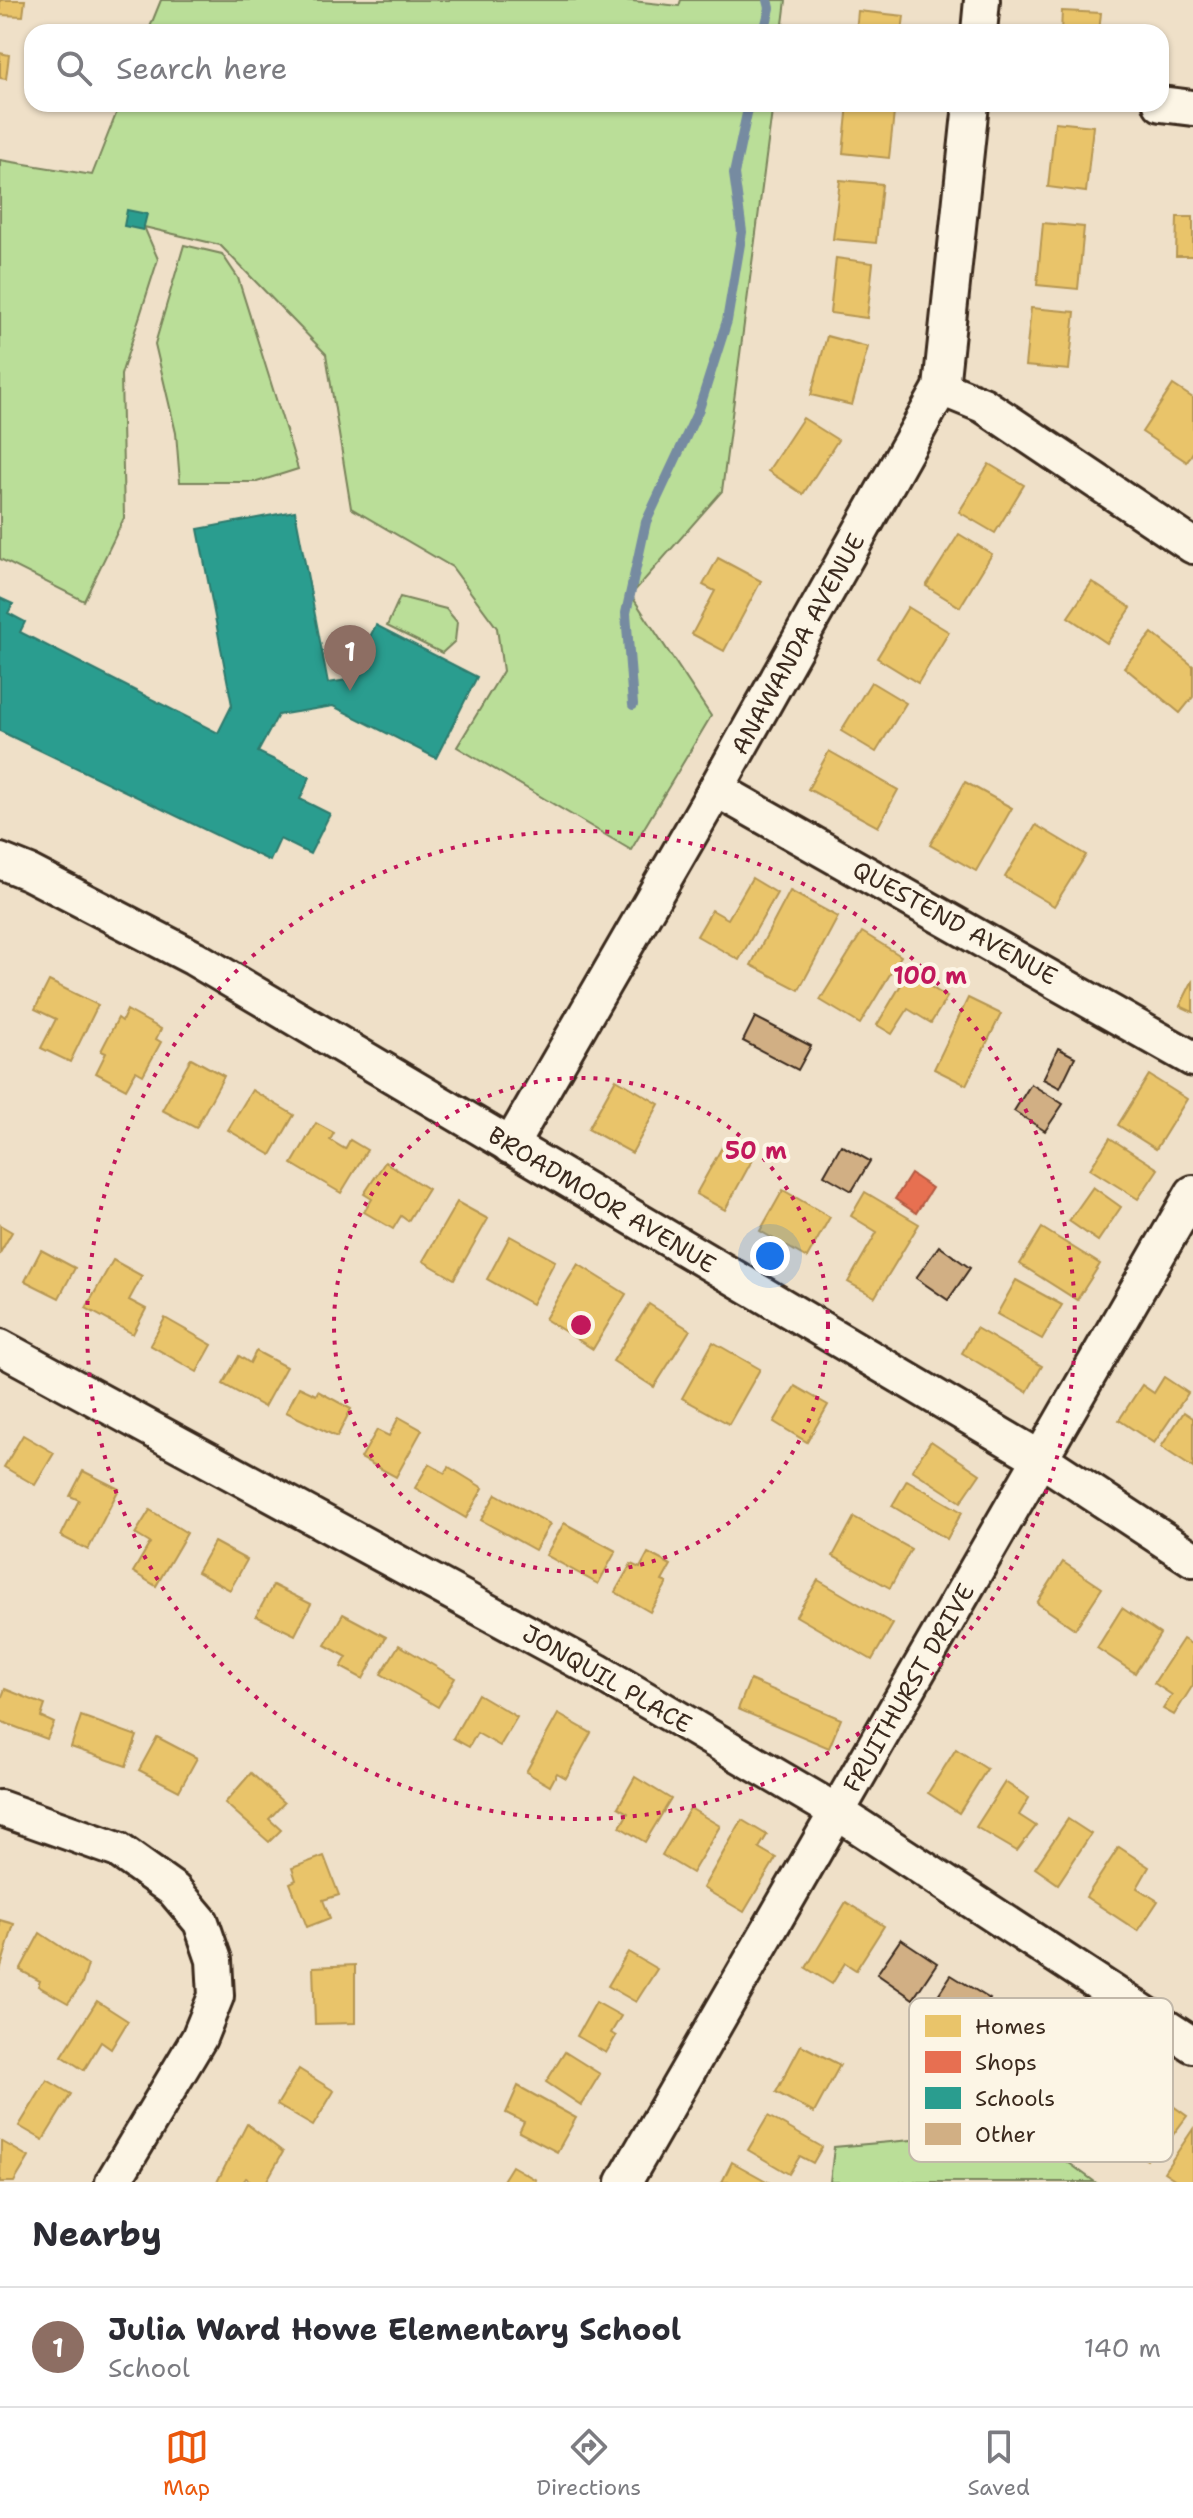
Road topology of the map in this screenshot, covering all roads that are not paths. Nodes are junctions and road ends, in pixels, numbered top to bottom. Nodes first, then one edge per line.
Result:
1 (982, 0) edge
2 (980, 24) edge
3 (1169, 105) edge
4 (1193, 108) edge
5 (970, 112) edge
6 (941, 388) junction
7 (1193, 546) edge
8 (716, 789) junction
9 (0, 861) edge
10 (1193, 1059) edge
11 (510, 1146) junction
12 (1193, 1193) edge
13 (0, 1347) edge
14 (1041, 1459) junction
15 (1193, 1559) edge
16 (0, 1808) edge
17 (837, 1812) junction
18 (1121, 1998) edge
19 (1173, 2032) edge
20 (1193, 2045) edge
21 (113, 2182) edge
22 (624, 2182) edge

1 - 2 street
3 - 4 street
5 - 6 street, ANAWANDA AVENUE
6 - 7 street
6 - 8 street, ANAWANDA AVENUE
8 - 10 street, QUESTEND AVENUE
8 - 11 street, ANAWANDA AVENUE
9 - 11 street, BROADMOOR AVENUE
11 - 14 street, BROADMOOR AVENUE
12 - 14 street, FRUITHURST DRIVE
13 - 17 street, JONQUIL PLACE
14 - 15 street, BROADMOOR AVENUE
14 - 17 street, FRUITHURST DRIVE
16 - 21 street
17 - 18 street, JONQUIL PLACE
17 - 22 street, FRUITHURST DRIVE
19 - 20 street, JONQUIL PLACE

